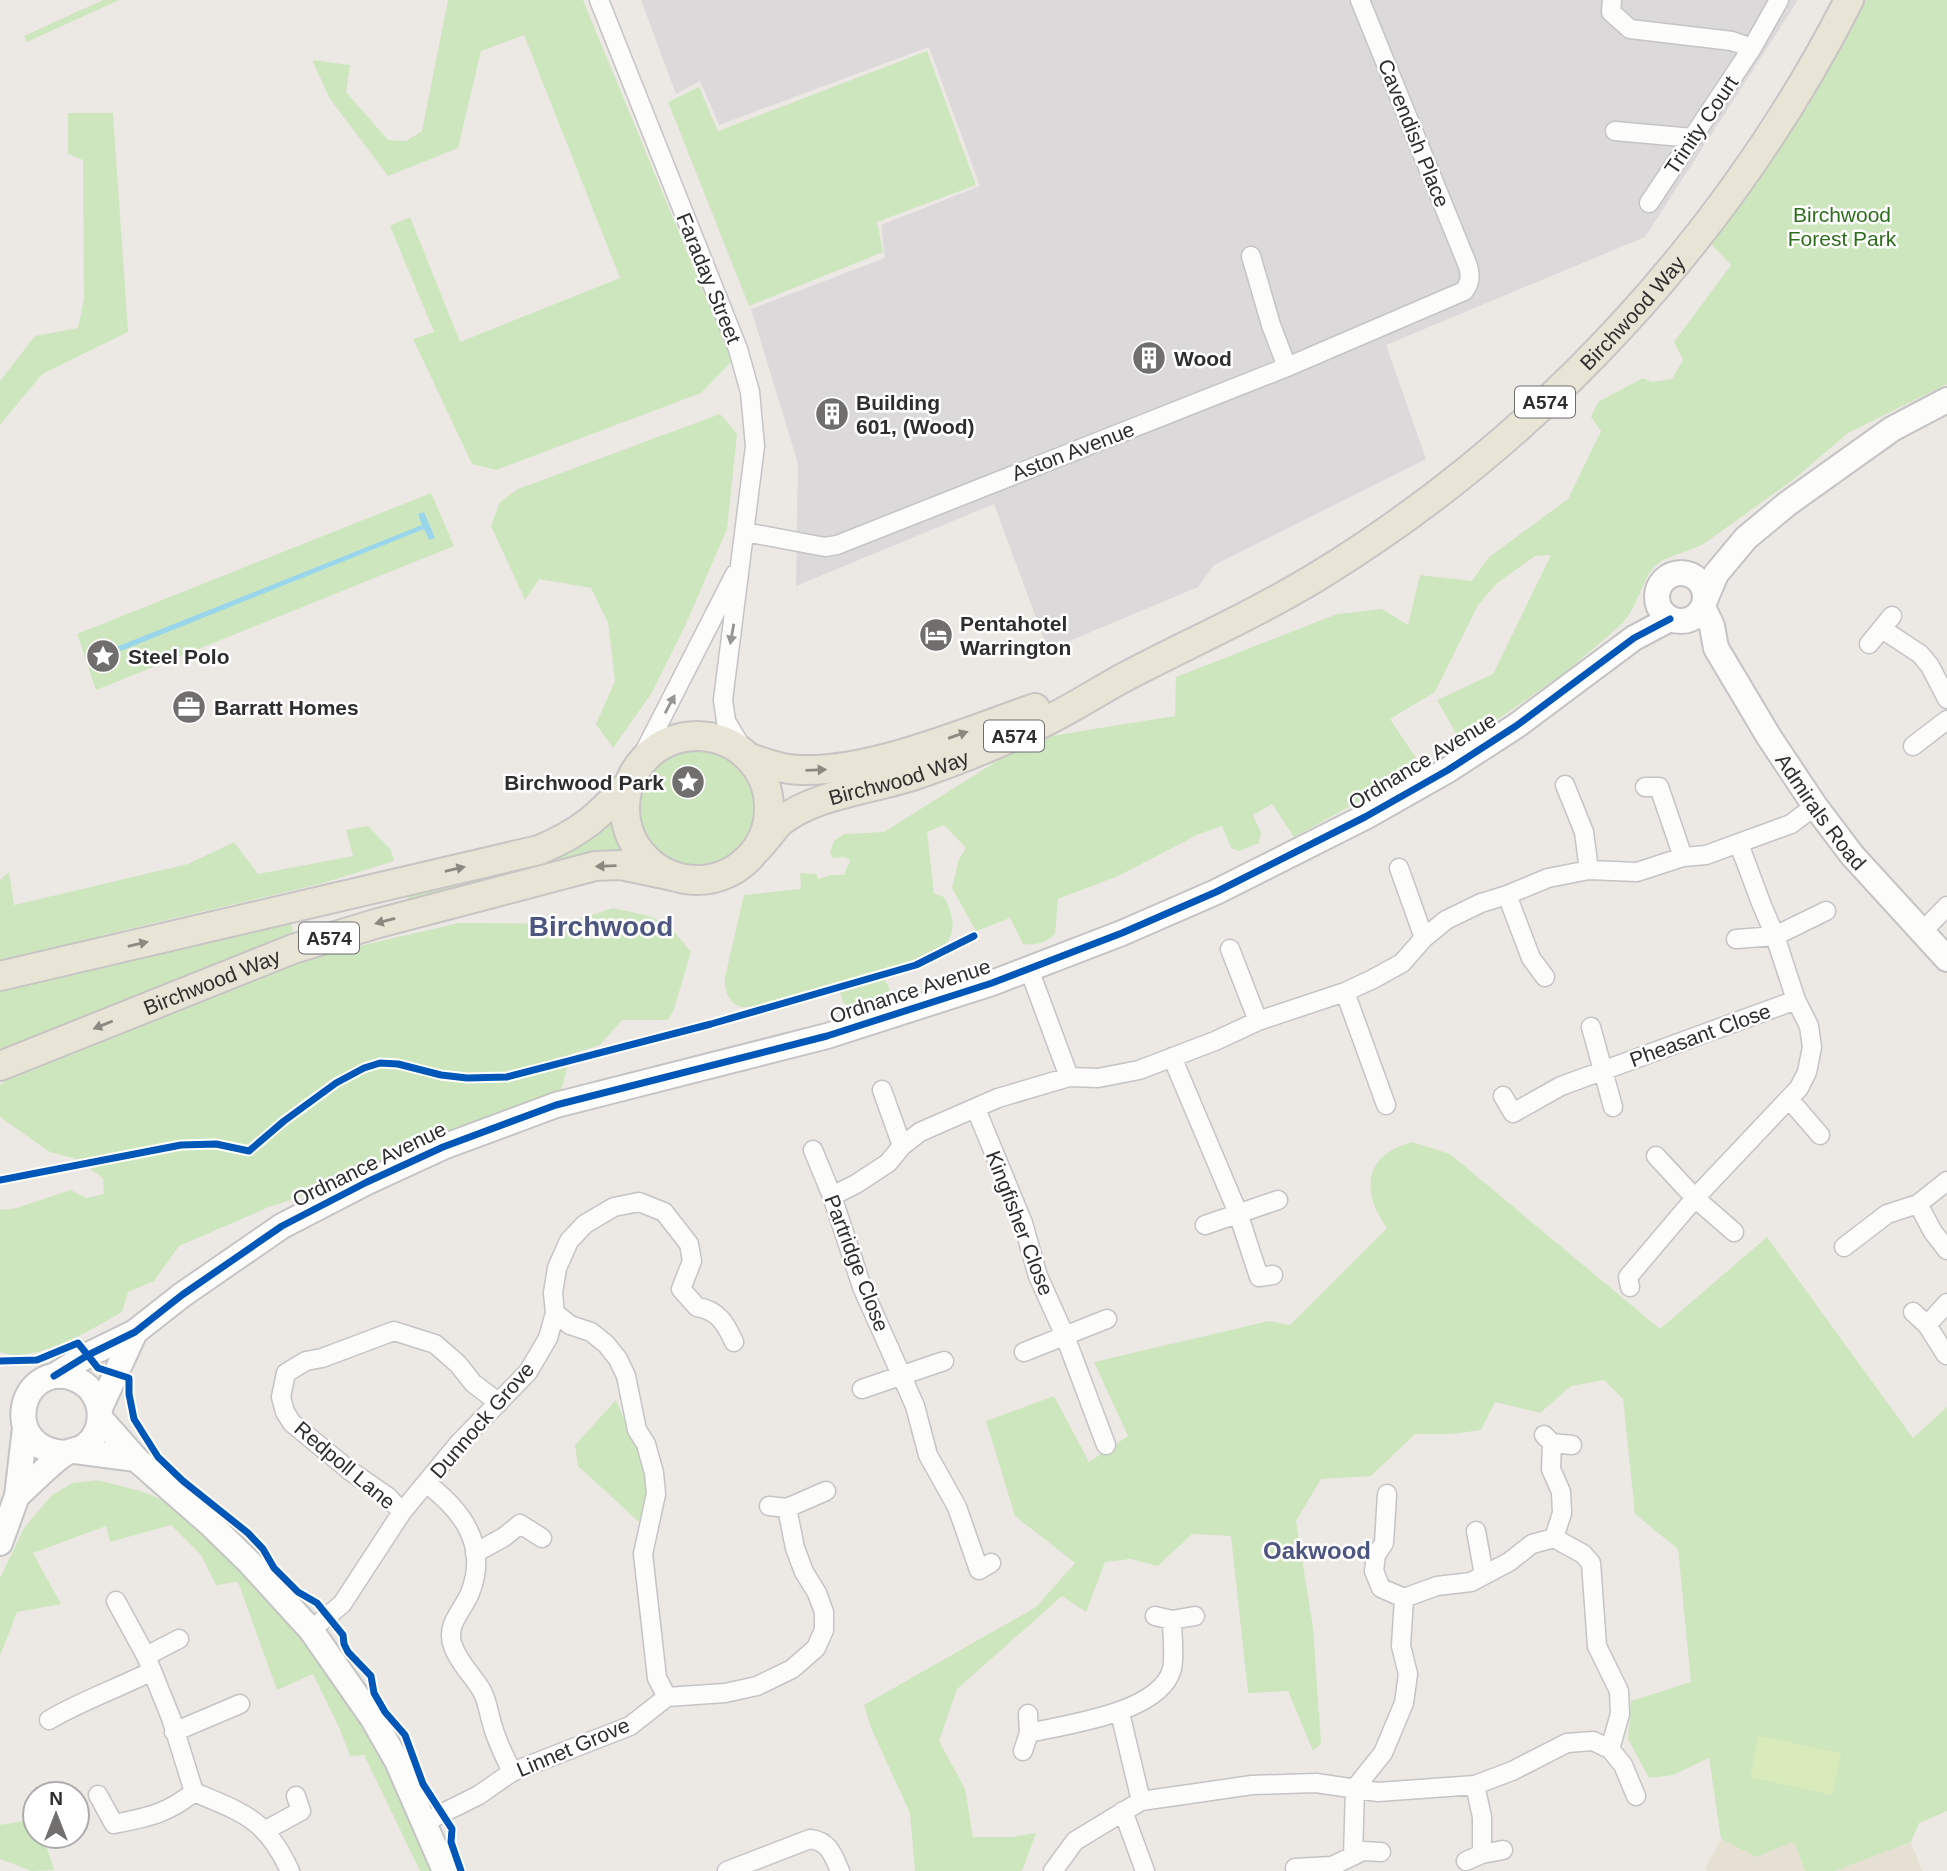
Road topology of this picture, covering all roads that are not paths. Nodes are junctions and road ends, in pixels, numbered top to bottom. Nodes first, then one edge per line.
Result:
1 (599, 0) edge
2 (1360, 0) edge
3 (1612, 0) edge
4 (1779, 0) edge
5 (1849, 0) edge
6 (1752, 48) junction
7 (1615, 131) dead end
8 (1693, 138) junction
9 (1649, 203) dead end
10 (1251, 256) dead end
11 (1468, 266) joint
12 (1287, 367) junction
13 (1947, 400) edge
14 (745, 532) junction
15 (1746, 538) junction
16 (738, 568) junction
17 (1674, 574) junction
18 (1657, 594) junction
19 (1704, 603) junction
20 (1673, 620) junction
21 (1634, 638) junction
22 (1869, 643) dead end
23 (1716, 648) junction
24 (1123, 678) junction
25 (1947, 699) edge
26 (1947, 720) edge
27 (1913, 746) dead end
28 (747, 756) junction
29 (632, 778) junction
30 (1565, 785) dead end
31 (1645, 787) dead end
32 (1815, 806) junction
33 (1739, 844) junction
34 (757, 849) junction
35 (1683, 857) junction
36 (1399, 868) dead end
37 (1590, 870) junction
38 (673, 876) junction
39 (1507, 895) junction
40 (1947, 906) edge
41 (1826, 911) dead end
42 (1922, 932) junction
43 (1775, 936) junction
44 (1424, 938) junction
45 (1736, 939) dead end
46 (1230, 949) dead end
47 (1947, 959) edge
48 (1029, 969) junction
49 (0, 976) edge
50 (1545, 977) dead end
51 (1345, 992) junction
52 (1796, 1000) junction
53 (1258, 1021) junction
54 (1591, 1027) dead end
55 (1172, 1057) junction
56 (0, 1066) edge
57 (1604, 1070) junction
58 (1069, 1077) junction
59 (882, 1090) dead end
60 (1503, 1096) dead end
61 (1789, 1099) junction
62 (1614, 1107) dead end
63 (976, 1109) junction
64 (1385, 1109) dead end
65 (1820, 1135) dead end
66 (902, 1146) junction
67 (813, 1150) dead end
68 (1656, 1156) dead end
69 (1947, 1181) edge
70 (832, 1196) junction
71 (1695, 1198) junction
72 (1278, 1200) dead end
73 (1918, 1204) junction
74 (1238, 1213) junction
75 (1205, 1225) dead end
76 (1734, 1231) dead end
77 (1844, 1247) dead end
78 (1947, 1250) edge
79 (1273, 1275) dead end
80 (1630, 1287) dead end
81 (1947, 1303) edge
82 (1913, 1312) dead end
83 (555, 1313) junction
84 (1107, 1319) dead end
85 (1927, 1325) junction
86 (135, 1332) junction
87 (1065, 1336) junction
88 (734, 1342) dead end
89 (1024, 1352) dead end
90 (1946, 1355) edge
91 (944, 1361) dead end
92 (902, 1376) junction
93 (54, 1377) junction
94 (862, 1389) dead end
95 (499, 1403) junction
96 (100, 1413) junction
97 (25, 1427) junction
98 (1106, 1445) dead end
99 (1572, 1445) dead end
100 (71, 1452) junction
101 (136, 1459) junction
102 (426, 1483) junction
103 (826, 1491) dead end
104 (1390, 1492) dead end
105 (17, 1496) junction
106 (402, 1513) junction
107 (1476, 1531) dead end
108 (542, 1538) dead end
109 (1554, 1538) junction
110 (0, 1543) edge
111 (475, 1553) junction
112 (991, 1563) dead end
113 (1484, 1576) junction
114 (1404, 1598) junction
115 (116, 1601) dead end
116 (1195, 1616) dead end
117 (311, 1630) junction
118 (179, 1639) dead end
119 (148, 1664) junction
120 (52, 1697) dead end
121 (667, 1697) junction
122 (240, 1704) dead end
123 (1120, 1713) junction
124 (1028, 1714) dead end
125 (174, 1732) junction
126 (1029, 1733) junction
127 (1610, 1749) junction
128 (1023, 1751) dead end
129 (512, 1772) junction
130 (1475, 1785) junction
131 (1355, 1788) junction
132 (194, 1792) junction
133 (97, 1795) dead end
134 (296, 1796) dead end
135 (1636, 1796) dead end
136 (1141, 1801) junction
137 (1123, 1811) junction
138 (425, 1822) junction
139 (266, 1830) junction
140 (1503, 1850) dead end
141 (1381, 1852) dead end
142 (1353, 1856) junction
143 (1295, 1868) dead end
144 (290, 1871) edge
145 (445, 1871) edge
146 (727, 1871) edge
147 (840, 1871) edge
148 (1053, 1871) edge
149 (1145, 1871) edge

1 - 14 street, Faraday Street
2 - 11 street, Cavendish Place
3 - 6 street, Trinity Court
4 - 6 street, Trinity Court
5 - 24 main road, Birchwood Way / A574
6 - 8 street, Trinity Court
7 - 8 street
8 - 9 street, Trinity Court
10 - 12 street
11 - 12 street, Aston Avenue
12 - 14 street, Aston Avenue
13 - 15 street
14 - 16 street, Faraday Street
15 - 17 street
15 - 19 street
16 -> 28 street, Faraday Street
29 -> 16 street, Faraday Street
17 - 18 street
17 - 19 street
18 - 20 street
18 - 21 street, Ordnance Avenue
19 - 20 street
19 - 23 street, Admirals Road
20 - 21 street, Ordnance Avenue
20 - 23 street, Admirals Road
21 - 48 street, Ordnance Avenue
22 - 25 street
23 - 32 street, Admirals Road
28 -> 24 main road, Birchwood Way / A574
24 - 34 main road, Birchwood Way / A574
26 - 27 street
28 - 29 main road, A574
28 - 34 main road, A574
29 - 38 main road, A574
49 -> 29 main road, Birchwood Way / A574
30 - 37 street
31 - 35 street
32 - 33 street
32 - 42 street, Admirals Road
33 - 35 street
33 - 43 street
34 - 38 main road, A574
35 - 37 street
36 - 44 street
37 - 39 street
38 -> 56 main road, Birchwood Way / A574
39 - 44 street
39 - 50 street
40 - 42 street
41 - 43 street
42 - 47 street, Admirals Road
43 - 45 street
43 - 52 street
44 - 51 street
46 - 53 street
48 - 58 street
48 - 86 street, Ordnance Avenue
51 - 53 street
51 - 64 street
52 - 57 street, Pheasant Close
52 - 61 street
53 - 55 street
54 - 57 street, Pheasant Close
55 - 58 street
55 - 74 street
57 - 60 street, Pheasant Close
57 - 62 street, Pheasant Close
58 - 63 street
59 - 66 street
61 - 65 street
61 - 71 street
63 - 66 street
63 - 87 street, Kingfisher Close
66 - 70 street
67 - 70 street, Partridge Close
68 - 71 street
69 - 73 street
70 - 92 street, Partridge Close
71 - 76 street
71 - 80 street
72 - 74 street
73 - 77 street
73 - 78 street
74 - 75 street
74 - 79 street
81 - 85 street
82 - 85 street
83 - 88 street, Dunnock Grove
83 - 95 street, Dunnock Grove
83 - 121 street
84 - 87 street
85 - 90 street
86 - 93 street, Ordnance Avenue
86 - 96 street, Ordnance Avenue
87 - 89 street
87 - 98 street, Kingfisher Close
91 - 92 street
92 - 94 street
92 - 112 street, Partridge Close
93 - 96 street
93 - 97 street
95 - 102 street, Dunnock Grove
95 - 106 street, Redpoll Lane
96 - 100 street
96 - 101 street
97 - 100 street
97 - 105 street
99 - 109 street
100 - 101 street
100 - 105 street
101 - 117 street
102 - 106 street, Dunnock Grove
102 - 111 street
103 - 121 street
104 - 114 street
105 - 110 street
106 - 117 street, Dunnock Grove
107 - 113 street
108 - 111 street
109 - 113 street
109 - 127 street
111 - 129 street
113 - 114 street
114 - 131 street
115 - 119 street
116 - 123 street
117 - 138 street
118 - 119 street
119 - 120 street
119 - 125 street
121 - 129 street, Linnet Grove
122 - 125 street
123 - 126 street
123 - 136 street
124 - 126 street
125 - 132 street
126 - 128 street
127 - 130 street
127 - 135 street
129 - 138 street, Linnet Grove
130 - 131 street
130 - 140 street
131 - 136 street
131 - 142 street
132 - 133 street
132 - 139 street
134 - 139 street
136 - 137 street
137 - 148 street
137 - 149 street
138 - 145 street
139 - 144 street
141 - 142 street
142 - 143 street
146 - 147 street

